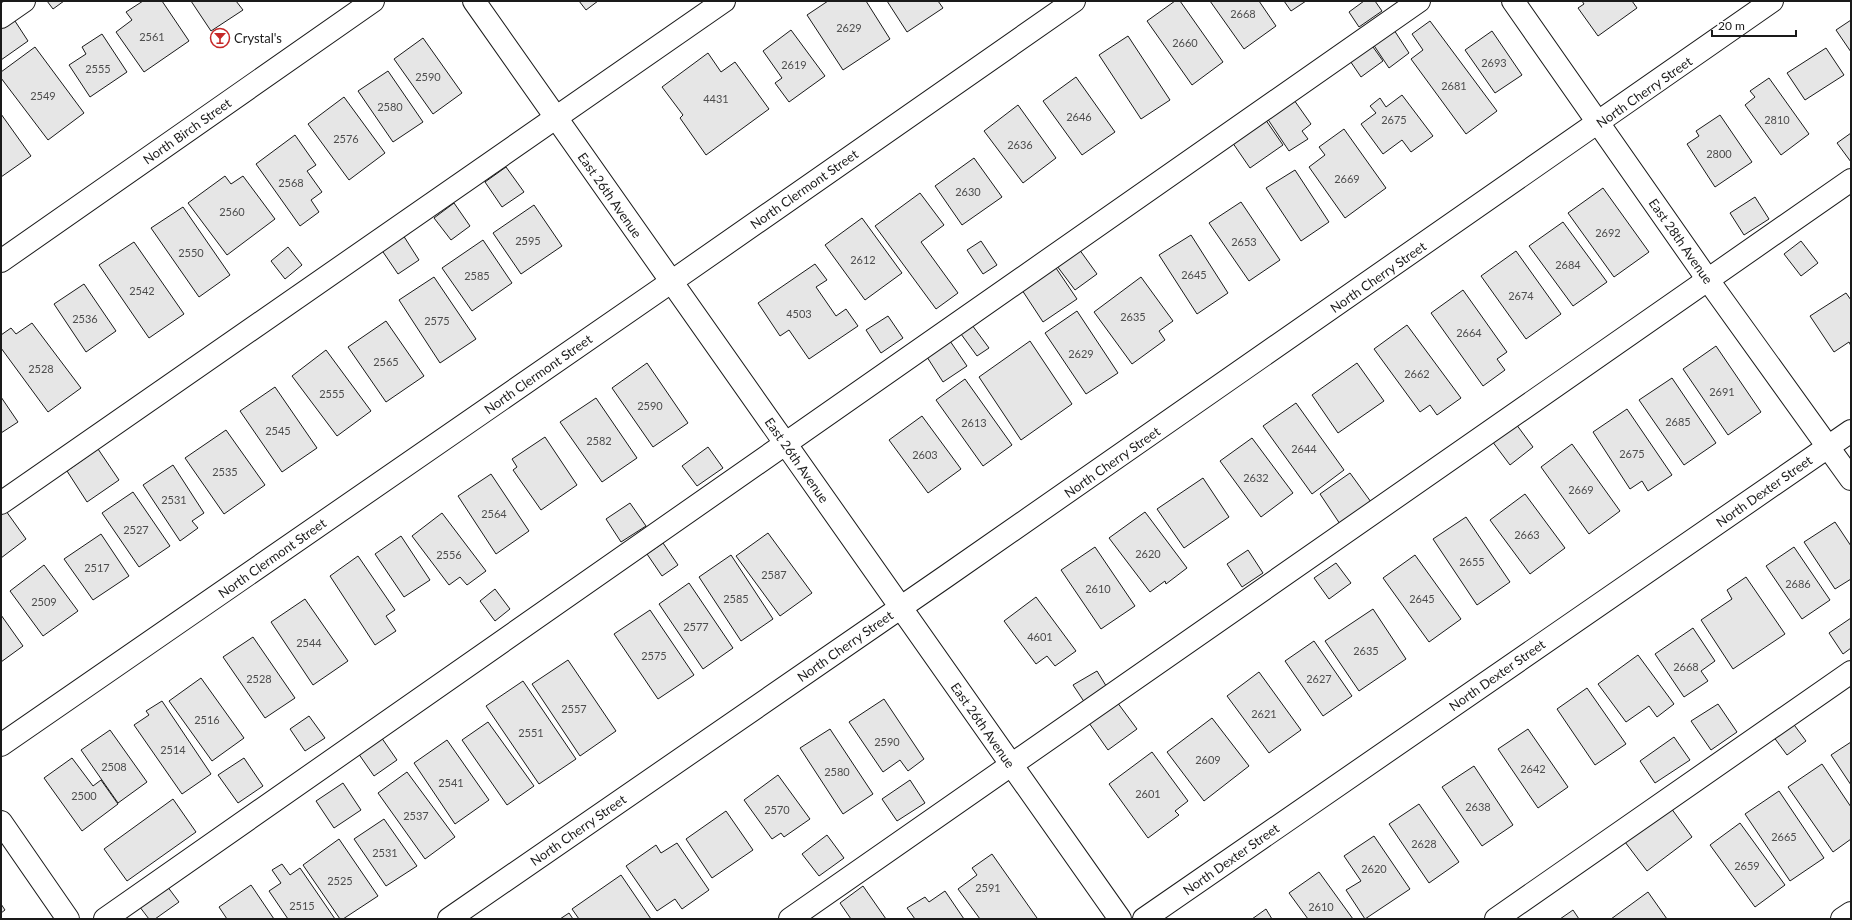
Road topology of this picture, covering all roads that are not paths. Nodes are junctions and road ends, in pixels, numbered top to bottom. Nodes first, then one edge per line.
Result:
1 (24, 1) edge
2 (373, 1) edge
3 (474, 1) edge
4 (724, 1) edge
5 (1074, 1) edge
6 (1419, 1) edge
7 (1513, 1) edge
8 (1772, 1) edge
9 (1, 17) edge
10 (556, 118) junction
11 (1599, 123) junction
12 (1851, 180) edge
13 (1, 261) edge
14 (1708, 280) junction
15 (671, 282) junction
16 (1851, 431) edge
17 (786, 444) junction
18 (1828, 447) junction
19 (1851, 479) edge
20 (1, 503) edge
21 (900, 608) junction
22 (1851, 672) edge
23 (1, 745) edge
24 (1011, 765) junction
25 (1, 822) edge
26 (1851, 912) edge
27 (68, 919) edge
28 (105, 919) edge
29 (449, 919) edge
30 (790, 919) edge
31 (1120, 919) edge
32 (1144, 919) edge
33 (1496, 919) edge
34 (1842, 919) edge

1 - 9 street
2 - 13 street, North Birch Street
3 - 10 street, East 26th Avenue
4 - 10 street
5 - 15 street, North Clermont Street
6 - 17 street
7 - 11 street, East 28th Avenue
8 - 11 street, North Cherry Street
10 - 15 street, East 26th Avenue
10 - 20 street
11 - 14 street, East 28th Avenue
11 - 21 street, North Cherry Street
12 - 14 street
14 - 18 street, East 28th Avenue
14 - 24 street
15 - 17 street, East 26th Avenue
15 - 23 street, North Clermont Street
16 - 18 street, North Dexter Street
17 - 21 street, East 26th Avenue
17 - 28 street
18 - 19 street, East 28th Avenue
18 - 32 street, North Dexter Street
21 - 24 street, East 26th Avenue
21 - 29 street, North Cherry Street
22 - 33 street
24 - 30 street
24 - 31 street, East 26th Avenue
25 - 27 street
26 - 34 street

